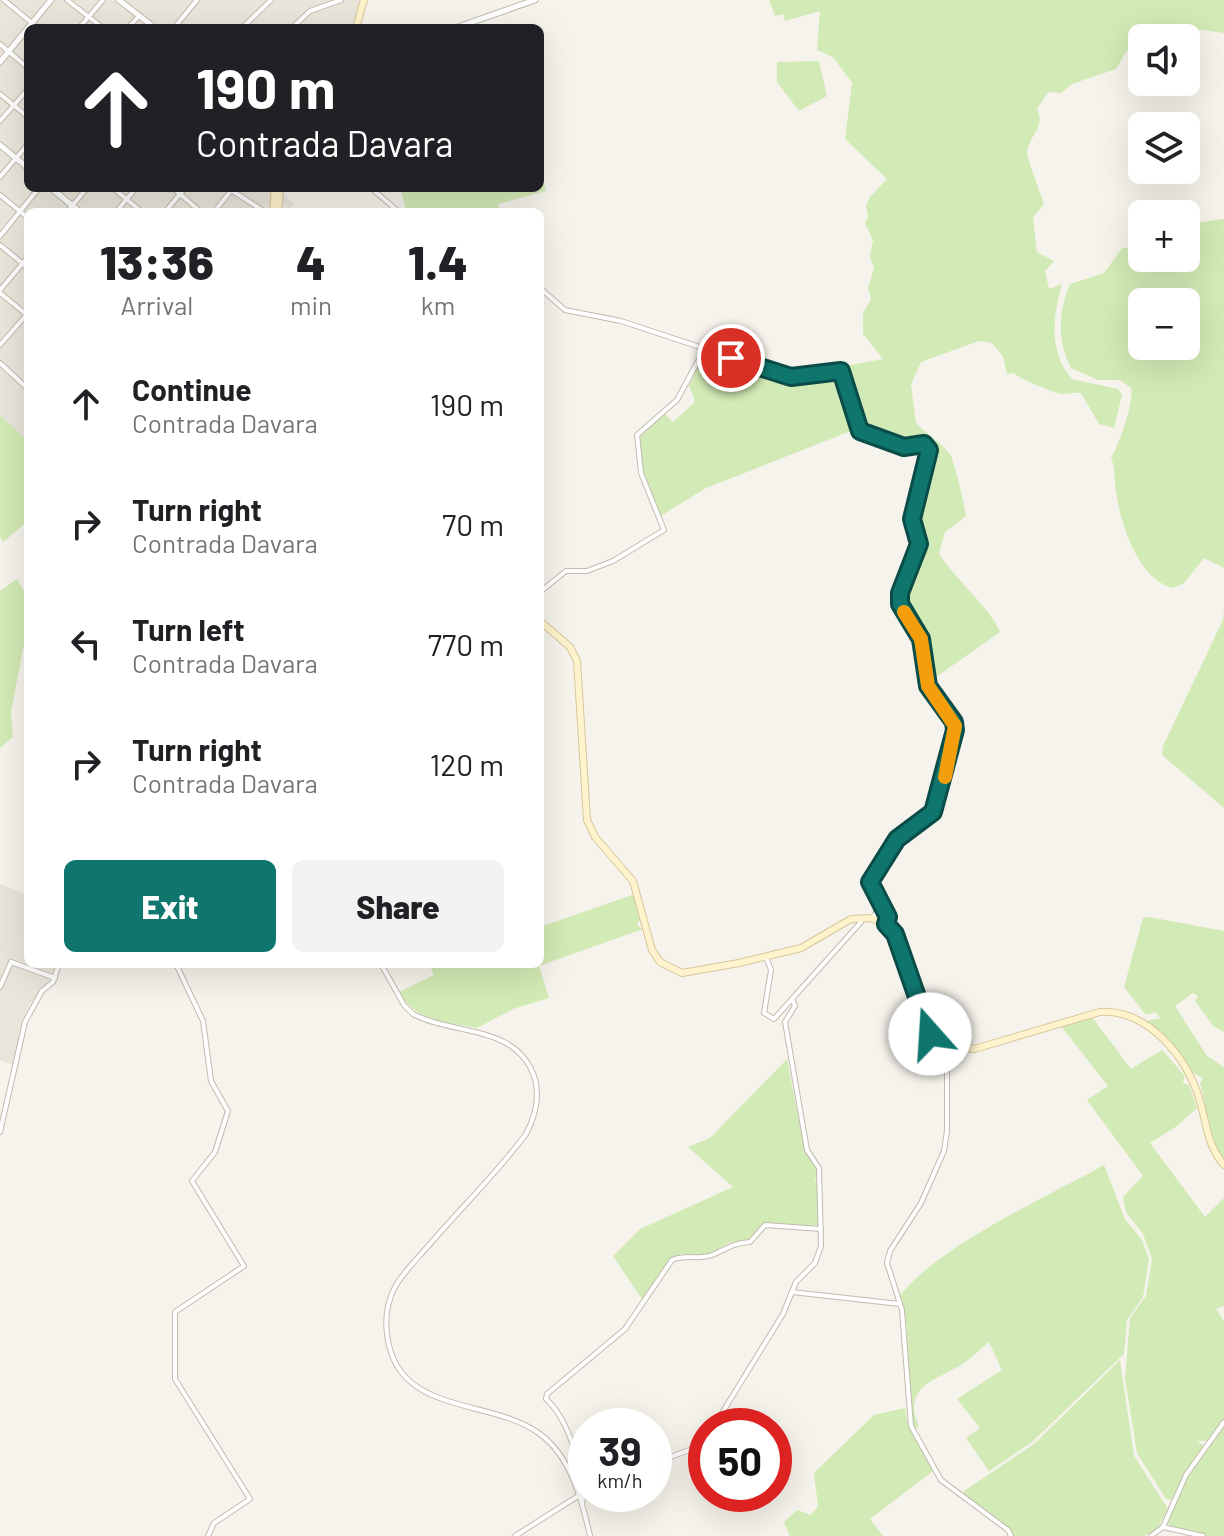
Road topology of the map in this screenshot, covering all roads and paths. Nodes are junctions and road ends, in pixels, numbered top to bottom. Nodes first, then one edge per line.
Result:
1 (51, 0) edge
2 (67, 0) edge
3 (103, 0) edge
4 (119, 0) edge
5 (197, 0) edge
6 (271, 0) edge
7 (341, 0) edge
8 (364, 0) edge
9 (535, 0) edge
10 (3, 1) edge
11 (89, 17) junction
12 (138, 17) junction
13 (32, 23) joint
14 (83, 24) edge
15 (98, 24) edge
16 (132, 24) edge
17 (149, 24) edge
18 (177, 24) edge
19 (246, 24) edge
20 (296, 24) edge
21 (357, 24) edge
22 (466, 24) edge
23 (24, 33) edge
24 (0, 44) edge
25 (9, 51) junction
26 (0, 62) edge
27 (24, 64) edge
28 (0, 94) edge
29 (24, 94) edge
30 (14, 105) junction
31 (24, 114) edge
32 (0, 121) edge
33 (0, 145) edge
34 (24, 149) edge
35 (16, 158) junction
36 (24, 165) edge
37 (0, 177) edge
38 (36, 192) edge
39 (56, 192) edge
40 (84, 192) edge
41 (118, 192) edge
42 (132, 192) edge
43 (178, 192) edge
44 (235, 192) edge
45 (376, 192) edge
46 (180, 194) junction
47 (0, 195) edge
48 (126, 199) junction
49 (72, 206) junction
50 (75, 208) edge
51 (119, 208) edge
52 (137, 208) edge
53 (168, 208) edge
54 (196, 208) edge
55 (258, 208) edge
56 (394, 208) edge
57 (20, 211) junction
58 (24, 214) edge
59 (0, 236) edge
60 (0, 245) edge
61 (22, 263) joint
62 (0, 291) edge
63 (544, 292) edge
64 (24, 312) edge
65 (24, 318) edge
66 (0, 345) edge
67 (705, 349) junction
68 (0, 363) edge
69 (24, 385) edge
70 (544, 589) edge
71 (544, 625) edge
72 (880, 903) junction
73 (873, 918) junction
74 (861, 922) dead end
75 (886, 924) junction
76 (766, 957) junction
77 (24, 967) edge
78 (28, 968) edge
79 (58, 968) edge
80 (178, 968) edge
81 (383, 968) edge
82 (55, 978) junction
83 (0, 987) edge
84 (793, 1001) junction
85 (947, 1045) junction
86 (0, 1132) edge
87 (1224, 1165) edge
88 (821, 1229) junction
89 (792, 1292) junction
90 (900, 1304) junction
91 (725, 1408) edge
92 (1224, 1422) edge
93 (568, 1436) edge
94 (568, 1469) edge
95 (568, 1502) edge
96 (584, 1512) edge
97 (1160, 1532) edge
98 (208, 1536) edge
99 (515, 1536) edge
100 (590, 1536) edge
101 (1011, 1536) edge
102 (1151, 1536) edge
103 (1203, 1536) edge

1 - 13 street
2 - 11 street
3 - 11 street
4 - 12 street
5 - 18 street
6 - 19 street
7 - 20 street
8 - 21 main road
9 - 22 street
10 - 13 street
11 - 14 street
11 - 15 street
12 - 16 street
12 - 17 street
23 - 25 street
24 - 25 street
25 - 26 street
25 - 27 street
28 - 30 street
29 - 30 street
30 - 31 street
30 - 32 street
33 - 35 street
34 - 35 street
35 - 36 street
35 - 37 street
38 - 57 street
39 - 49 street
40 - 49 street
41 - 48 street
42 - 48 street
43 - 46 street
44 - 55 street
45 - 56 street
46 - 53 street
46 - 54 street
47 - 57 street
48 - 51 street
48 - 52 street
49 - 50 street
57 - 58 street
57 - 59 street
60 - 61 street
61 - 62 street
62 - 64 street
63 - 67 street
65 - 66 street
67 - 70 street
67 - 72 street
68 - 69 street
71 - 76 main road
72 - 73 street
72 - 75 street
73 - 75 main road
73 - 76 main road
74 - 84 street
75 - 85 main road
76 - 84 street
77 - 83 street
78 - 82 street
79 - 82 street
80 - 98 street
81 - 94 street
82 - 86 street
84 - 88 street
85 - 87 main road
85 - 90 street
88 - 89 street
88 - 93 street
89 - 90 street
89 - 91 street
90 - 101 street
92 - 97 street
95 - 99 street
96 - 100 street
97 - 102 street
97 - 103 street

